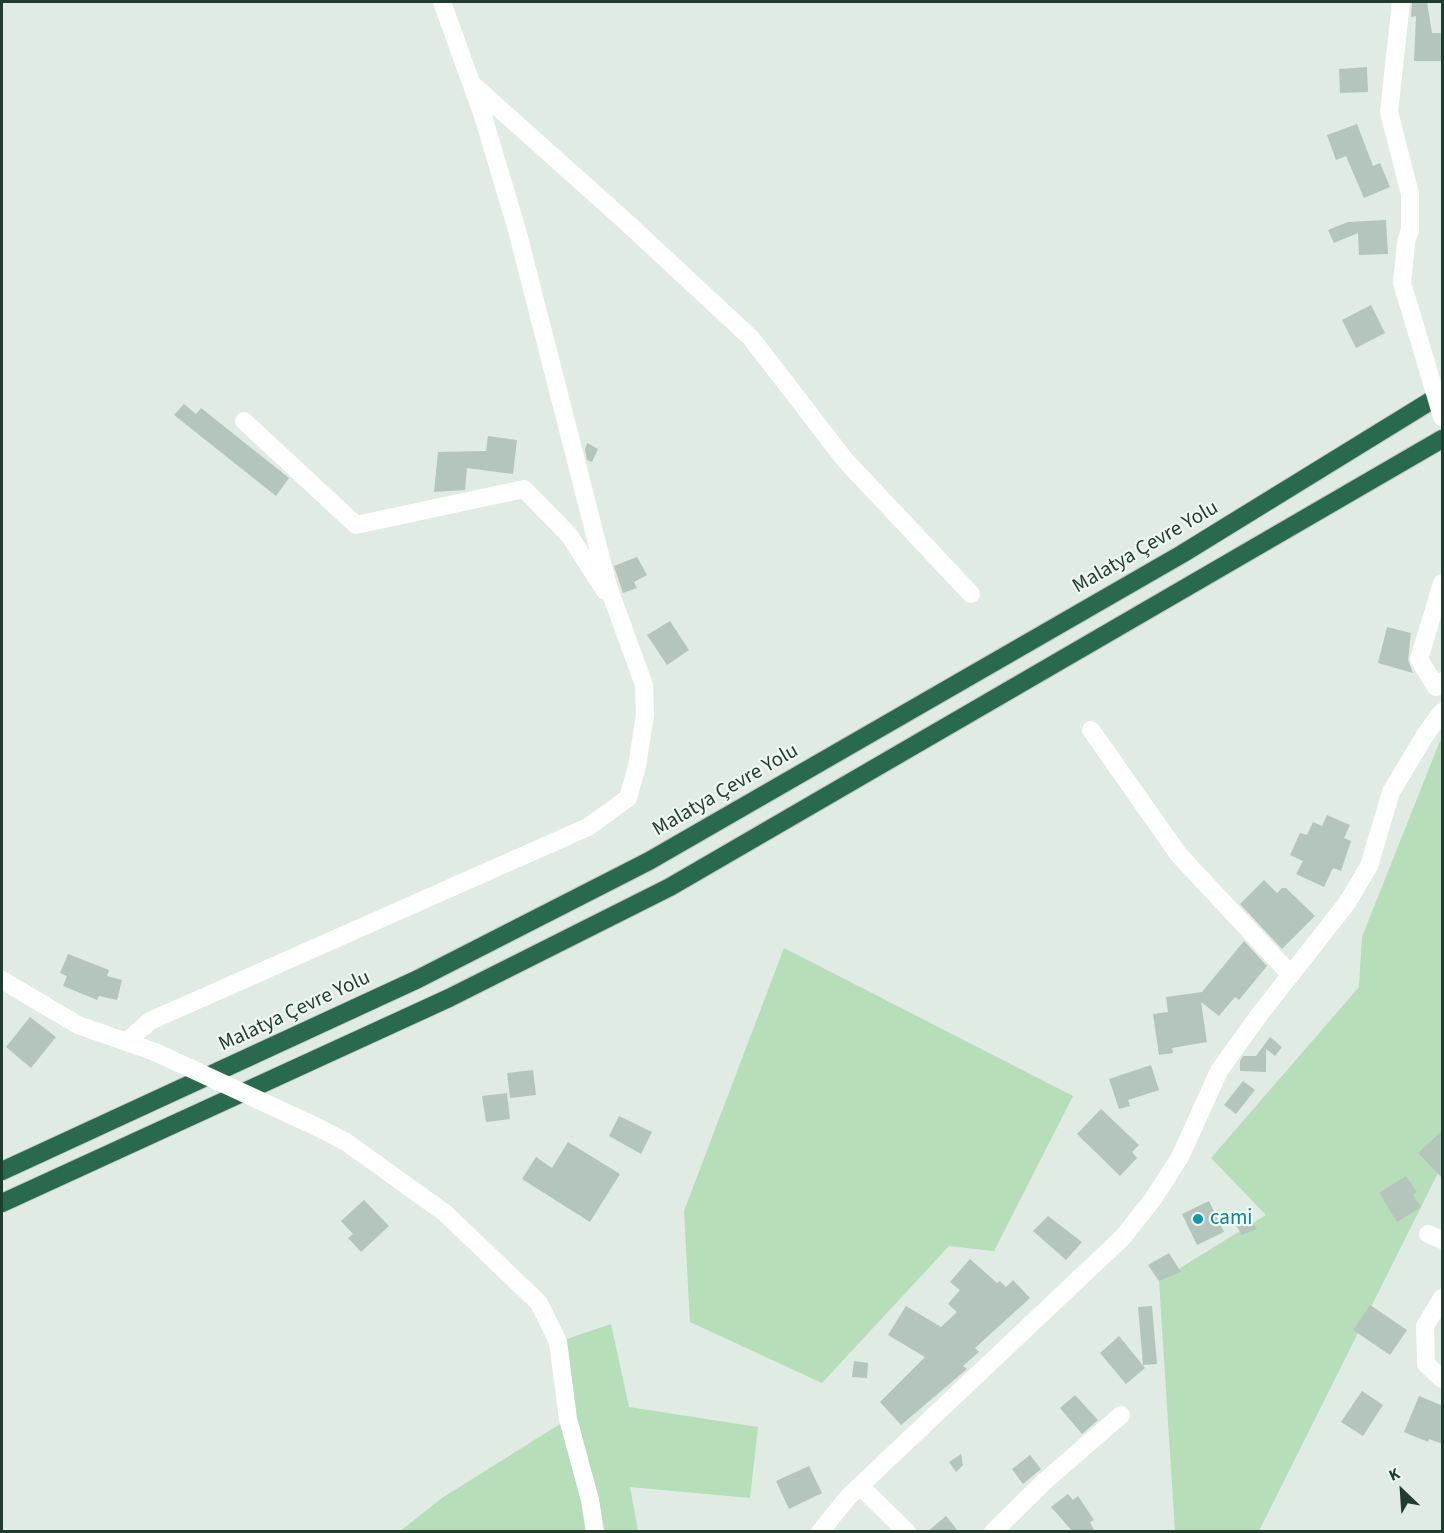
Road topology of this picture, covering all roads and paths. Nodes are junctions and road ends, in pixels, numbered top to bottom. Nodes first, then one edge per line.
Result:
1 (442, 2) edge
2 (1401, 2) edge
3 (472, 84) junction
4 (1443, 394) edge
5 (1443, 417) edge
6 (244, 422) dead end
7 (1443, 439) edge
8 (1443, 583) edge
9 (971, 594) dead end
10 (614, 605) junction
11 (1443, 681) edge
12 (1443, 712) edge
13 (1090, 730) dead end
14 (1291, 975) junction
15 (2, 980) edge
16 (126, 1042) junction
17 (2, 1171) edge
18 (2, 1203) edge
19 (1443, 1298) edge
20 (1443, 1379) edge
21 (1122, 1415) dead end
22 (860, 1486) junction
23 (595, 1532) edge
24 (819, 1532) edge
25 (907, 1532) edge
26 (993, 1532) edge

1 - 3 street
2 - 5 street, bridge
3 - 9 street
3 - 10 street
4 - 17 highway, Malatya Çevre Yolu
6 - 10 street
7 - 18 highway
8 - 11 street
10 - 16 street
12 - 14 street
13 - 14 street
14 - 22 street
15 - 16 street
16 - 23 street, bridge
19 - 20 street
21 - 26 street
22 - 24 street
22 - 25 street

